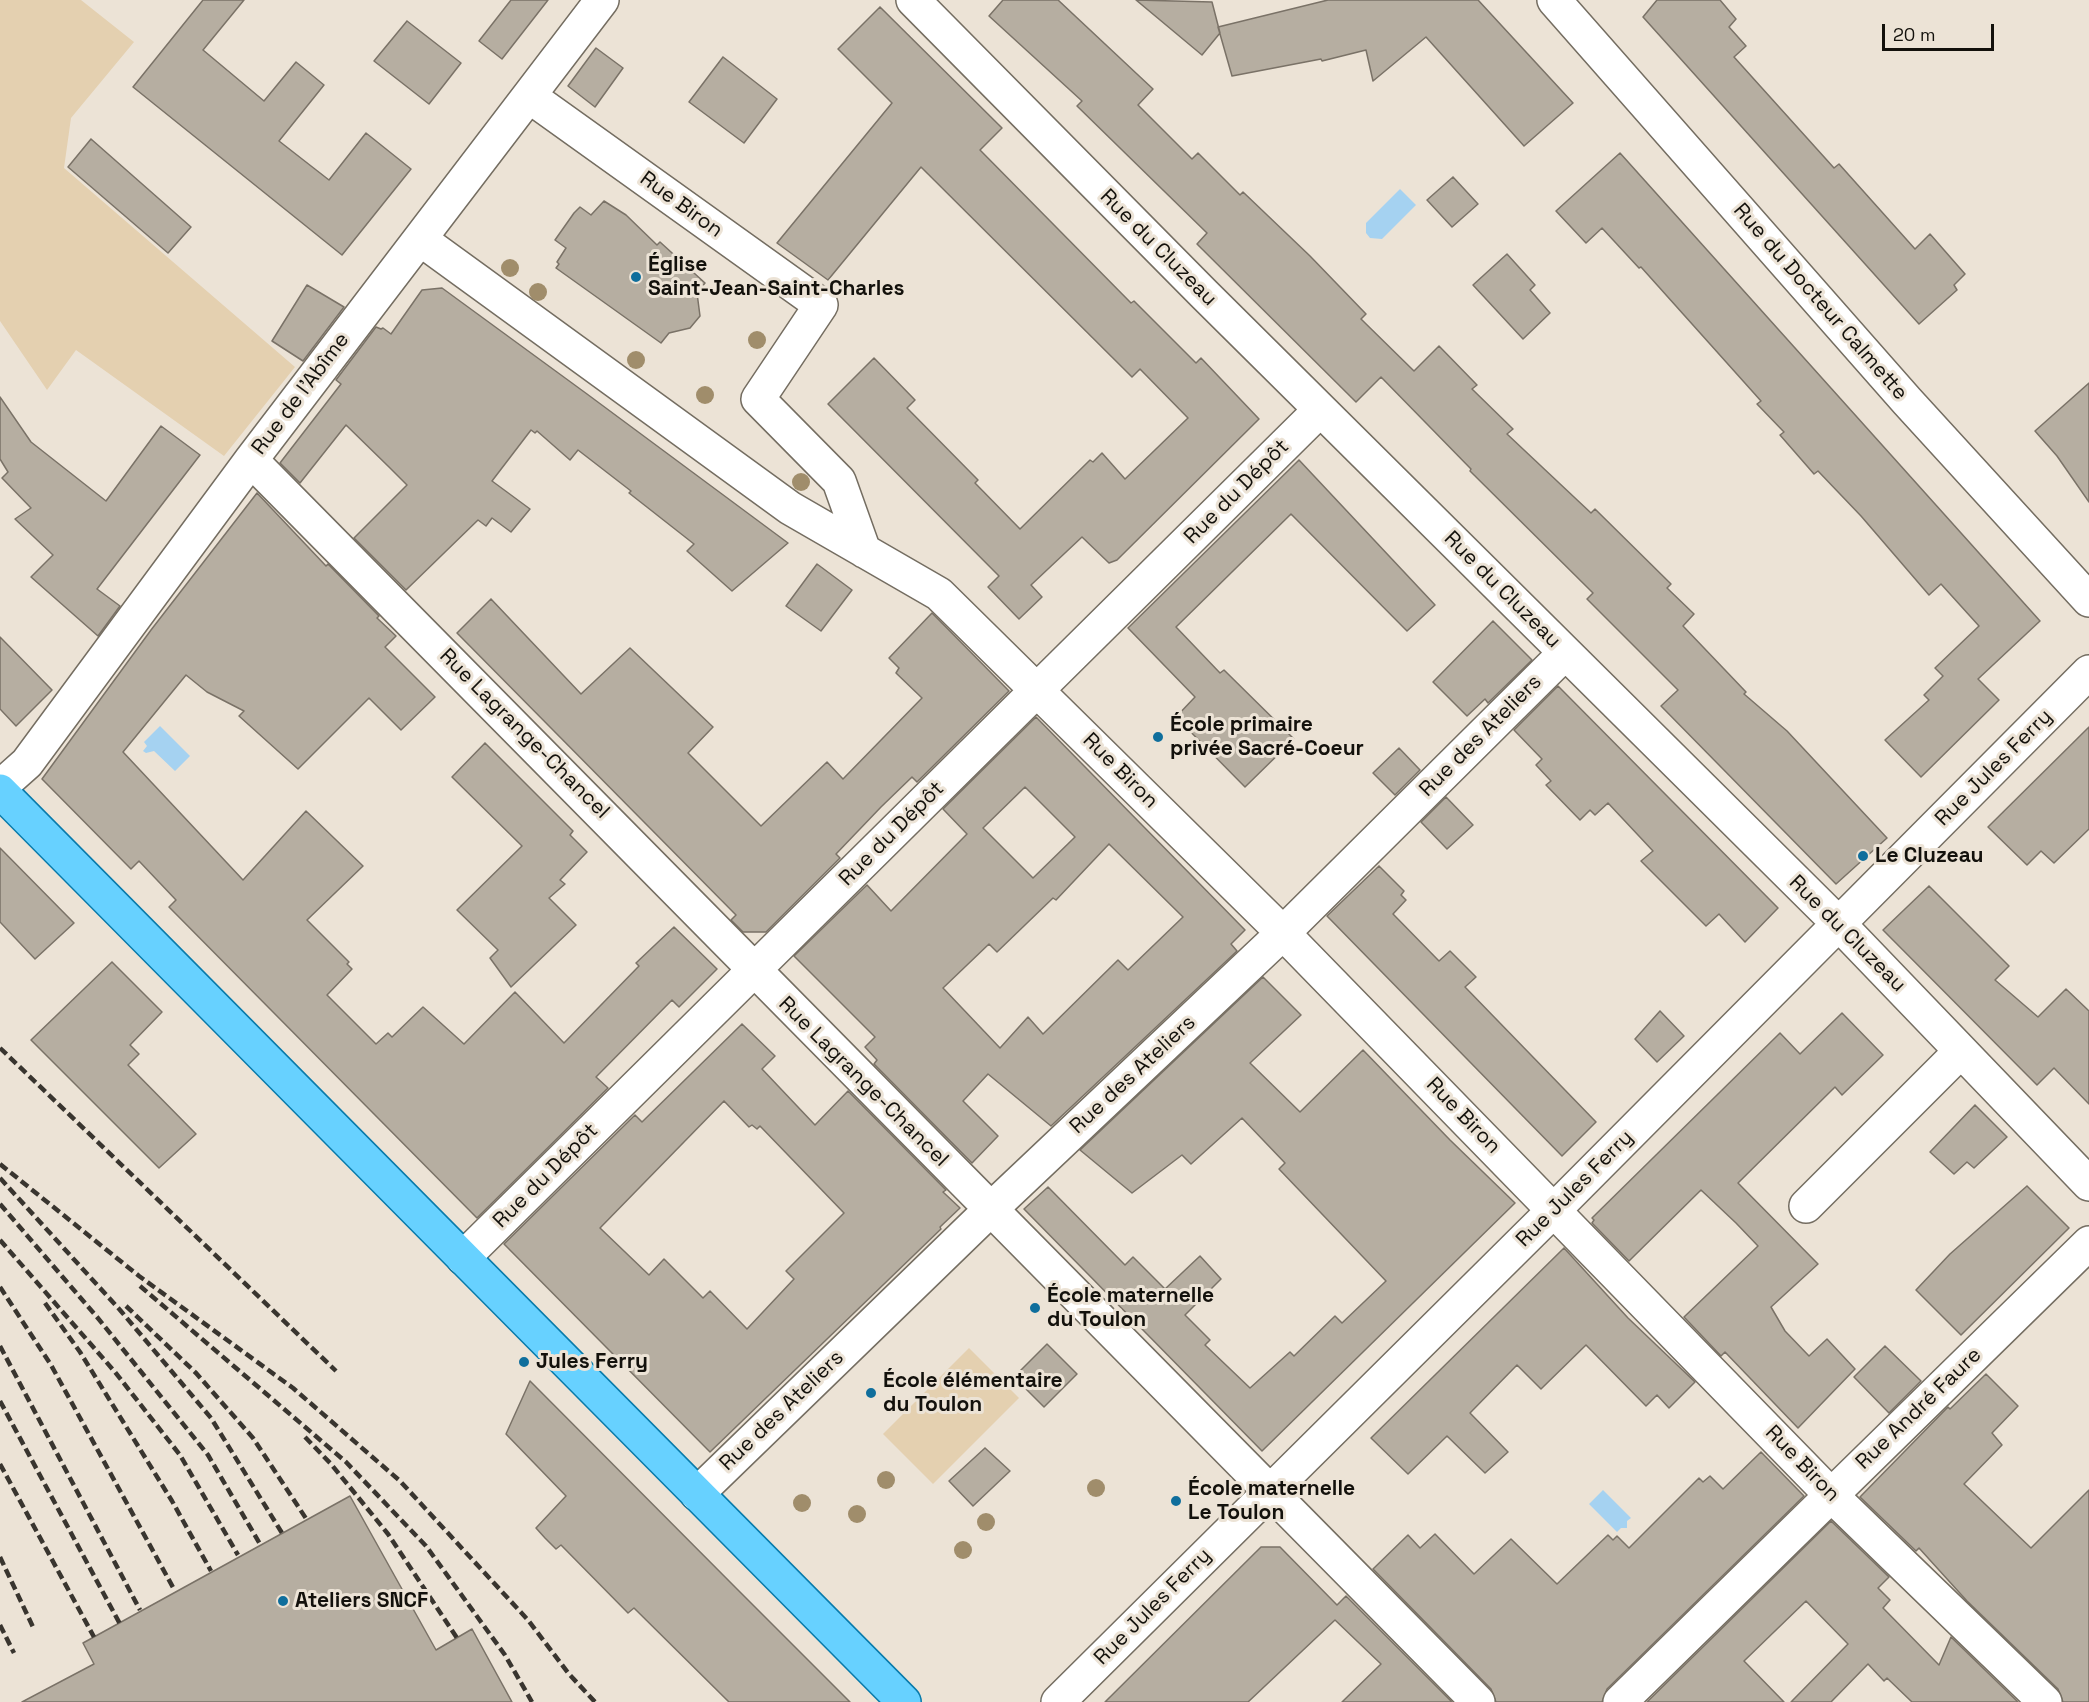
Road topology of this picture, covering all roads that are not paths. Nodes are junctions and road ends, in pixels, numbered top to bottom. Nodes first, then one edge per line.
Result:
1 (602, 0) edge
2 (913, 0) edge
3 (1554, 0) edge
4 (529, 96) junction
5 (420, 239) junction
6 (1320, 410) junction
7 (251, 460) junction
8 (864, 551) junction
9 (2089, 600) edge
10 (1565, 653) junction
11 (2089, 672) edge
12 (1037, 689) junction
13 (0, 789) edge
14 (1839, 924) junction
15 (1283, 933) junction
16 (753, 971) junction
17 (1961, 1051) junction
18 (2089, 1184) edge
19 (1806, 1206) dead end
20 (990, 1210) junction
21 (1554, 1210) junction
22 (2089, 1244) edge
23 (463, 1258) junction
24 (1269, 1492) junction
25 (696, 1494) junction
26 (1831, 1495) junction
27 (904, 1702) edge
28 (1058, 1702) edge
29 (1478, 1702) edge
30 (1620, 1702) edge
31 (2045, 1702) edge

1 - 4 street, Rue de l'Abîme
2 - 6 street, Rue du Cluzeau
3 - 9 street, Rue du Docteur Calmette
4 - 5 street, Rue de l'Abîme
4 - 8 street, Rue Biron
5 - 7 street, Rue de l'Abîme
5 - 8 street, Rue Biron
6 - 10 street, Rue du Cluzeau
6 - 12 street, Rue du Dépôt
7 - 13 street, Rue de l'Abîme
7 - 16 street, Rue Lagrange-Chancel
8 - 12 street, Rue Biron
10 - 14 street, Rue du Cluzeau
10 - 15 street, Rue des Ateliers
11 - 14 street, Rue Jules Ferry
12 - 15 street, Rue Biron
12 - 16 street, Rue du Dépôt
13 - 23 main road
14 - 17 street, Rue du Cluzeau
14 - 21 street, Rue Jules Ferry
15 - 20 street, Rue des Ateliers
15 - 21 street, Rue Biron
16 - 20 street, Rue Lagrange-Chancel
16 - 23 street, Rue du Dépôt
17 - 18 street, Rue du Cluzeau
17 - 19 street
20 - 24 street, Rue Lagrange-Chancel
20 - 25 street, Rue des Ateliers
21 - 24 street, Rue Jules Ferry
21 - 26 street, Rue Biron
22 - 26 street, Rue André Faure
23 - 25 main road
24 - 28 street, Rue Jules Ferry
24 - 29 street, Rue Lagrange-Chancel
25 - 27 main road
26 - 30 street, Rue André Faure
26 - 31 street, Rue Biron

